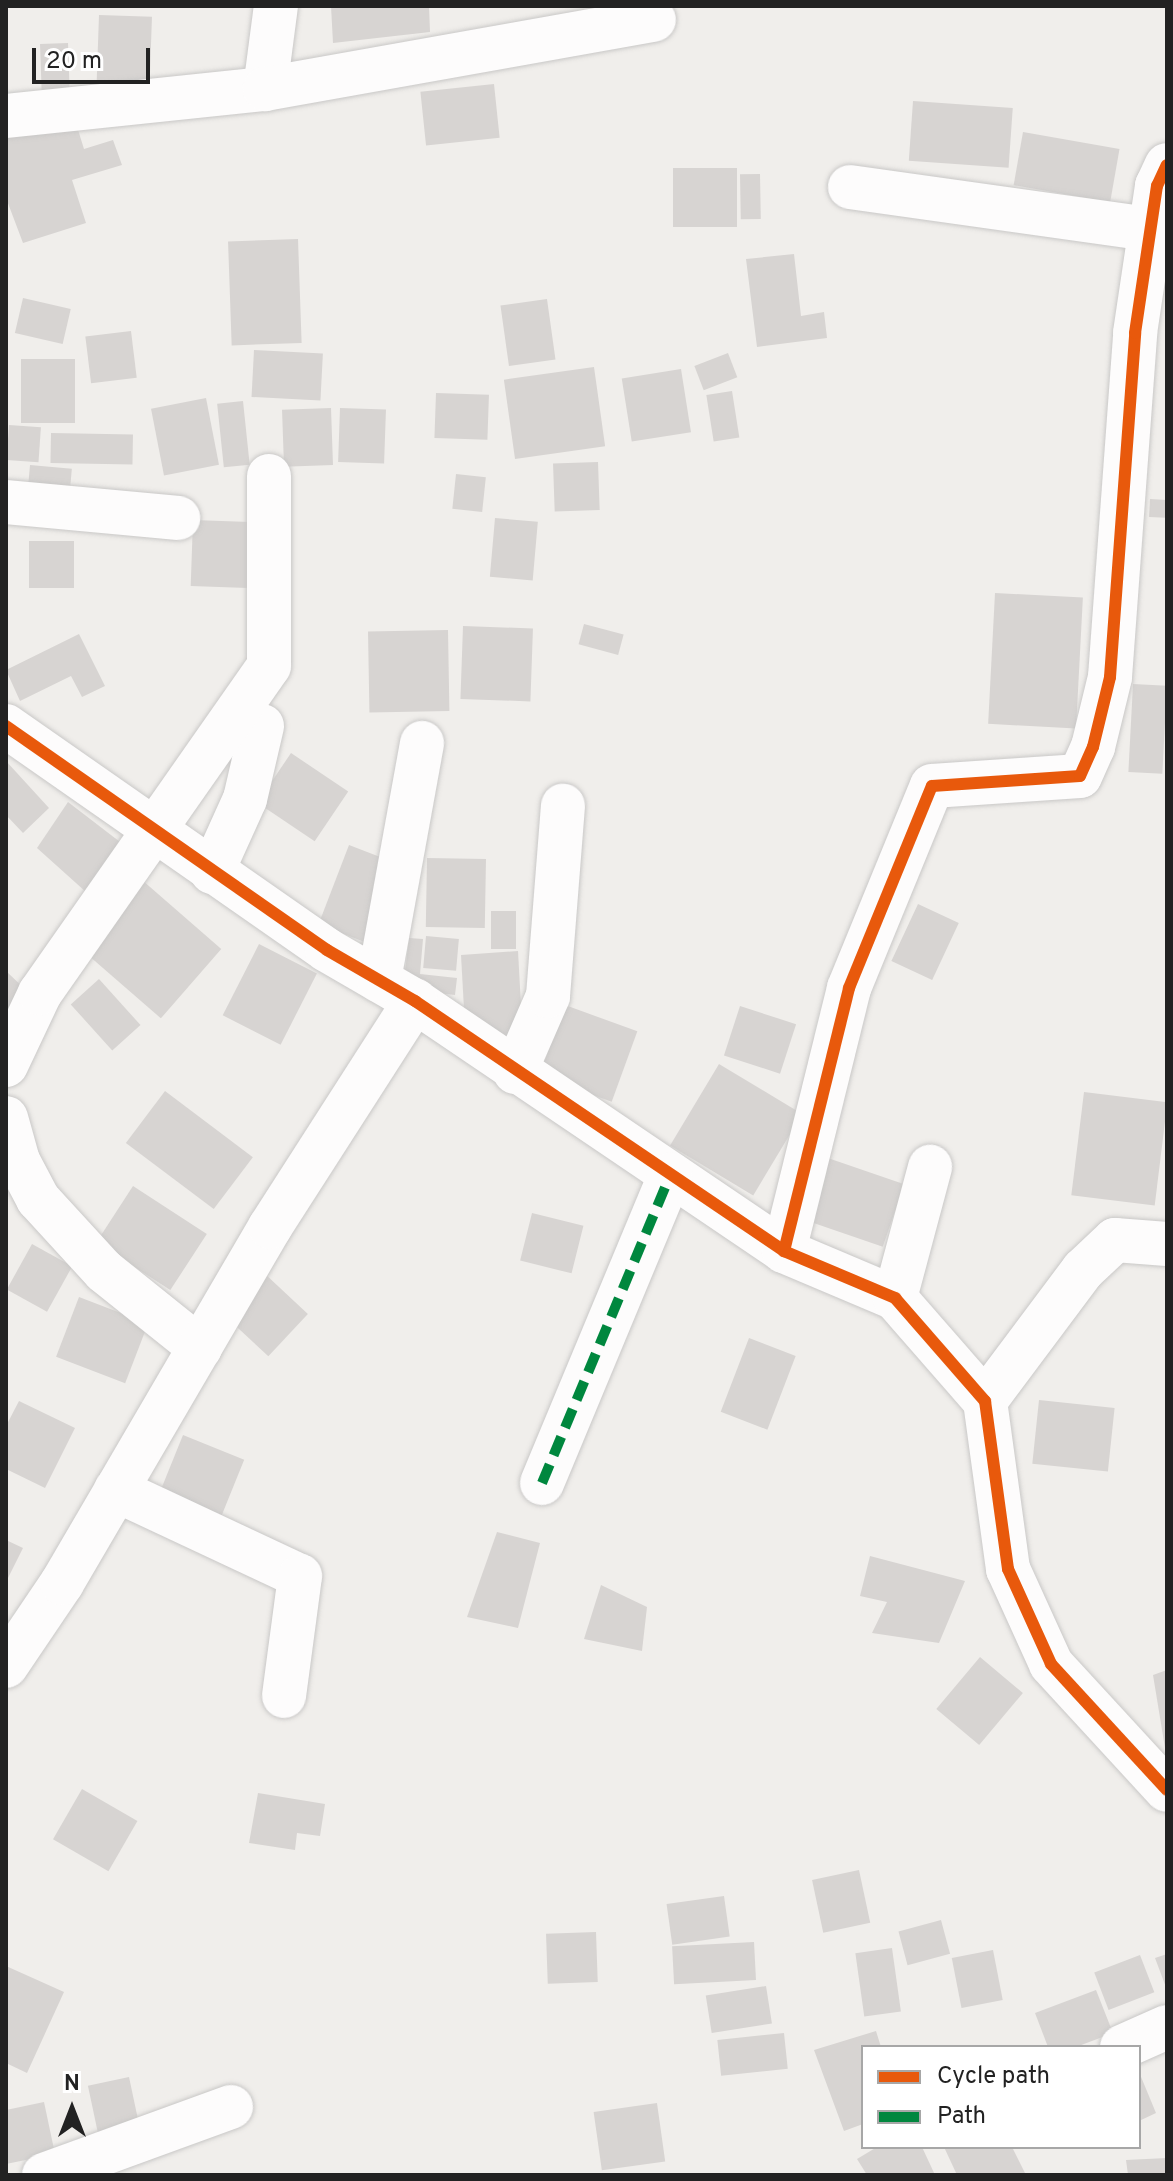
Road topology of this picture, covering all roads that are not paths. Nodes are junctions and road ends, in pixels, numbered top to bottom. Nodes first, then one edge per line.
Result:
1 (276, 6) edge
2 (654, 20) dead end
3 (265, 89) junction
4 (6, 116) edge
5 (1167, 165) edge
6 (850, 187) dead end
7 (1150, 229) junction
8 (269, 476) dead end
9 (6, 502) edge
10 (178, 518) dead end
11 (6, 726) edge
12 (262, 726) dead end
13 (422, 743) dead end
14 (563, 806) dead end
15 (153, 830) junction
16 (212, 872) junction
17 (397, 991) junction
18 (6, 1065) edge
19 (515, 1072) junction
20 (6, 1118) edge
21 (930, 1167) dead end
22 (670, 1175) junction
23 (1167, 1244) edge
24 (784, 1251) junction
25 (895, 1298) junction
26 (200, 1348) junction
27 (985, 1401) junction
28 (542, 1483) dead end
29 (116, 1490) junction
30 (11, 1649) edge
31 (284, 1696) dead end
32 (1167, 1790) edge
33 (1167, 2027) edge
34 (1126, 2045) edge
35 (231, 2107) dead end
36 (44, 2175) edge

1 - 3 street
2 - 3 street
3 - 4 street
5 - 7 street
6 - 7 street
7 - 24 street
8 - 15 street
9 - 10 street
11 - 15 street
12 - 16 street
13 - 17 street
14 - 19 street
15 - 16 street
15 - 18 street
16 - 17 street
17 - 19 street
17 - 26 street
19 - 22 street
20 - 26 street
21 - 25 street
22 - 24 street
22 - 28 street
23 - 27 street
24 - 25 street
25 - 27 street
26 - 29 street
27 - 32 street
29 - 30 street
29 - 31 street
33 - 34 street
35 - 36 street

